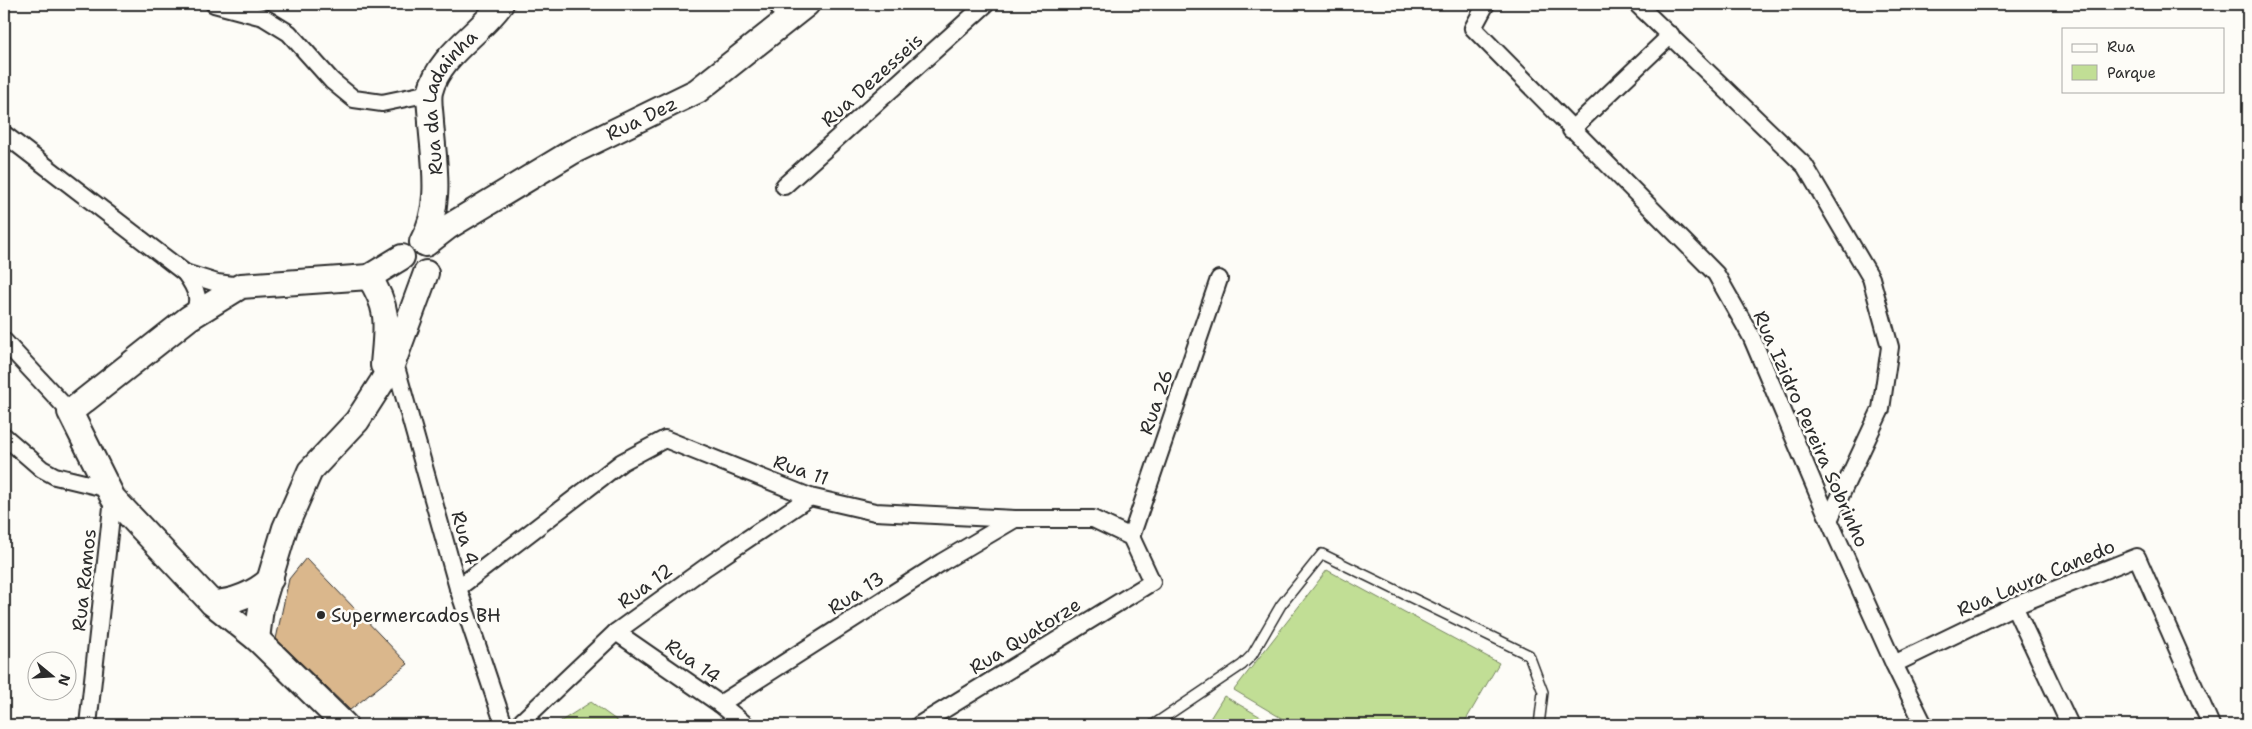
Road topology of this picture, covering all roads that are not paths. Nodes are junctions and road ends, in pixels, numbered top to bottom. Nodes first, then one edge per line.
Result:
1 (214, 4) edge
2 (501, 4) edge
3 (807, 4) edge
4 (986, 4) edge
5 (1486, 4) edge
6 (1636, 4) edge
7 (781, 13) edge
8 (1671, 35) junction
9 (430, 93) junction
10 (1571, 130) junction
11 (4, 134) edge
12 (784, 186) dead end
13 (419, 254) junction
14 (185, 273) junction
15 (369, 277) junction
16 (1219, 279) dead end
17 (241, 286) junction
18 (189, 318) junction
19 (4, 341) edge
20 (394, 360) junction
21 (382, 382) junction
22 (70, 412) junction
23 (4, 436) edge
24 (111, 494) junction
25 (810, 497) junction
26 (1015, 519) junction
27 (1829, 520) junction
28 (1131, 537) junction
29 (271, 578) junction
30 (458, 588) junction
31 (212, 603) junction
32 (2014, 606) junction
33 (616, 632) junction
34 (257, 639) junction
35 (1894, 664) junction
36 (720, 704) junction
37 (88, 725) edge
38 (345, 725) edge
39 (504, 725) edge
40 (518, 725) edge
41 (746, 725) edge
42 (919, 725) edge
43 (1152, 725) edge
44 (1539, 725) edge
45 (1924, 725) edge
46 (2070, 725) edge
47 (2211, 725) edge

1 - 9 street
2 - 9 street, Rua da Ladainha
3 - 7 street, Rua Dez
4 - 12 street, Rua Dezesseis
5 - 10 street, Rua Izidro Pereira Sobrinho
6 - 8 street
7 - 13 street, Rua Dez
8 - 10 street
8 - 27 street
9 - 13 street, Rua da Ladainha
10 - 27 street, Rua Izidro Pereira Sobrinho
11 - 14 street
13 - 15 street
13 - 20 street, Rua da Ladainha
14 - 17 street
14 - 18 street
15 - 17 street
15 - 21 street
16 - 28 street, Rua 26
17 - 18 street
18 - 22 street
19 - 22 street
20 - 21 street, Rua da Ladainha
20 - 30 street, Rua 4
21 - 29 street, Rua da Ladainha
22 - 24 street
23 - 24 street
24 - 31 street
24 - 37 street, Rua Ramos
25 - 26 street, Rua 11
25 - 30 street, Rua 11
25 - 33 street, Rua 12
26 - 28 street, Rua 11
26 - 36 street, Rua 13
27 - 35 street, Rua Izidro Pereira Sobrinho
28 - 42 street, Rua Quatorze
29 - 31 street
29 - 34 street, Rua da Ladainha
30 - 39 street, Rua 4
31 - 34 street
32 - 35 street, Rua Laura Canedo
32 - 46 street
32 - 47 street, Rua Laura Canedo
33 - 36 street, Rua 14
33 - 40 street, Rua 12
34 - 38 street
35 - 45 street, Rua Izidro Pereira Sobrinho
36 - 41 street, Rua 14
43 - 44 lane

